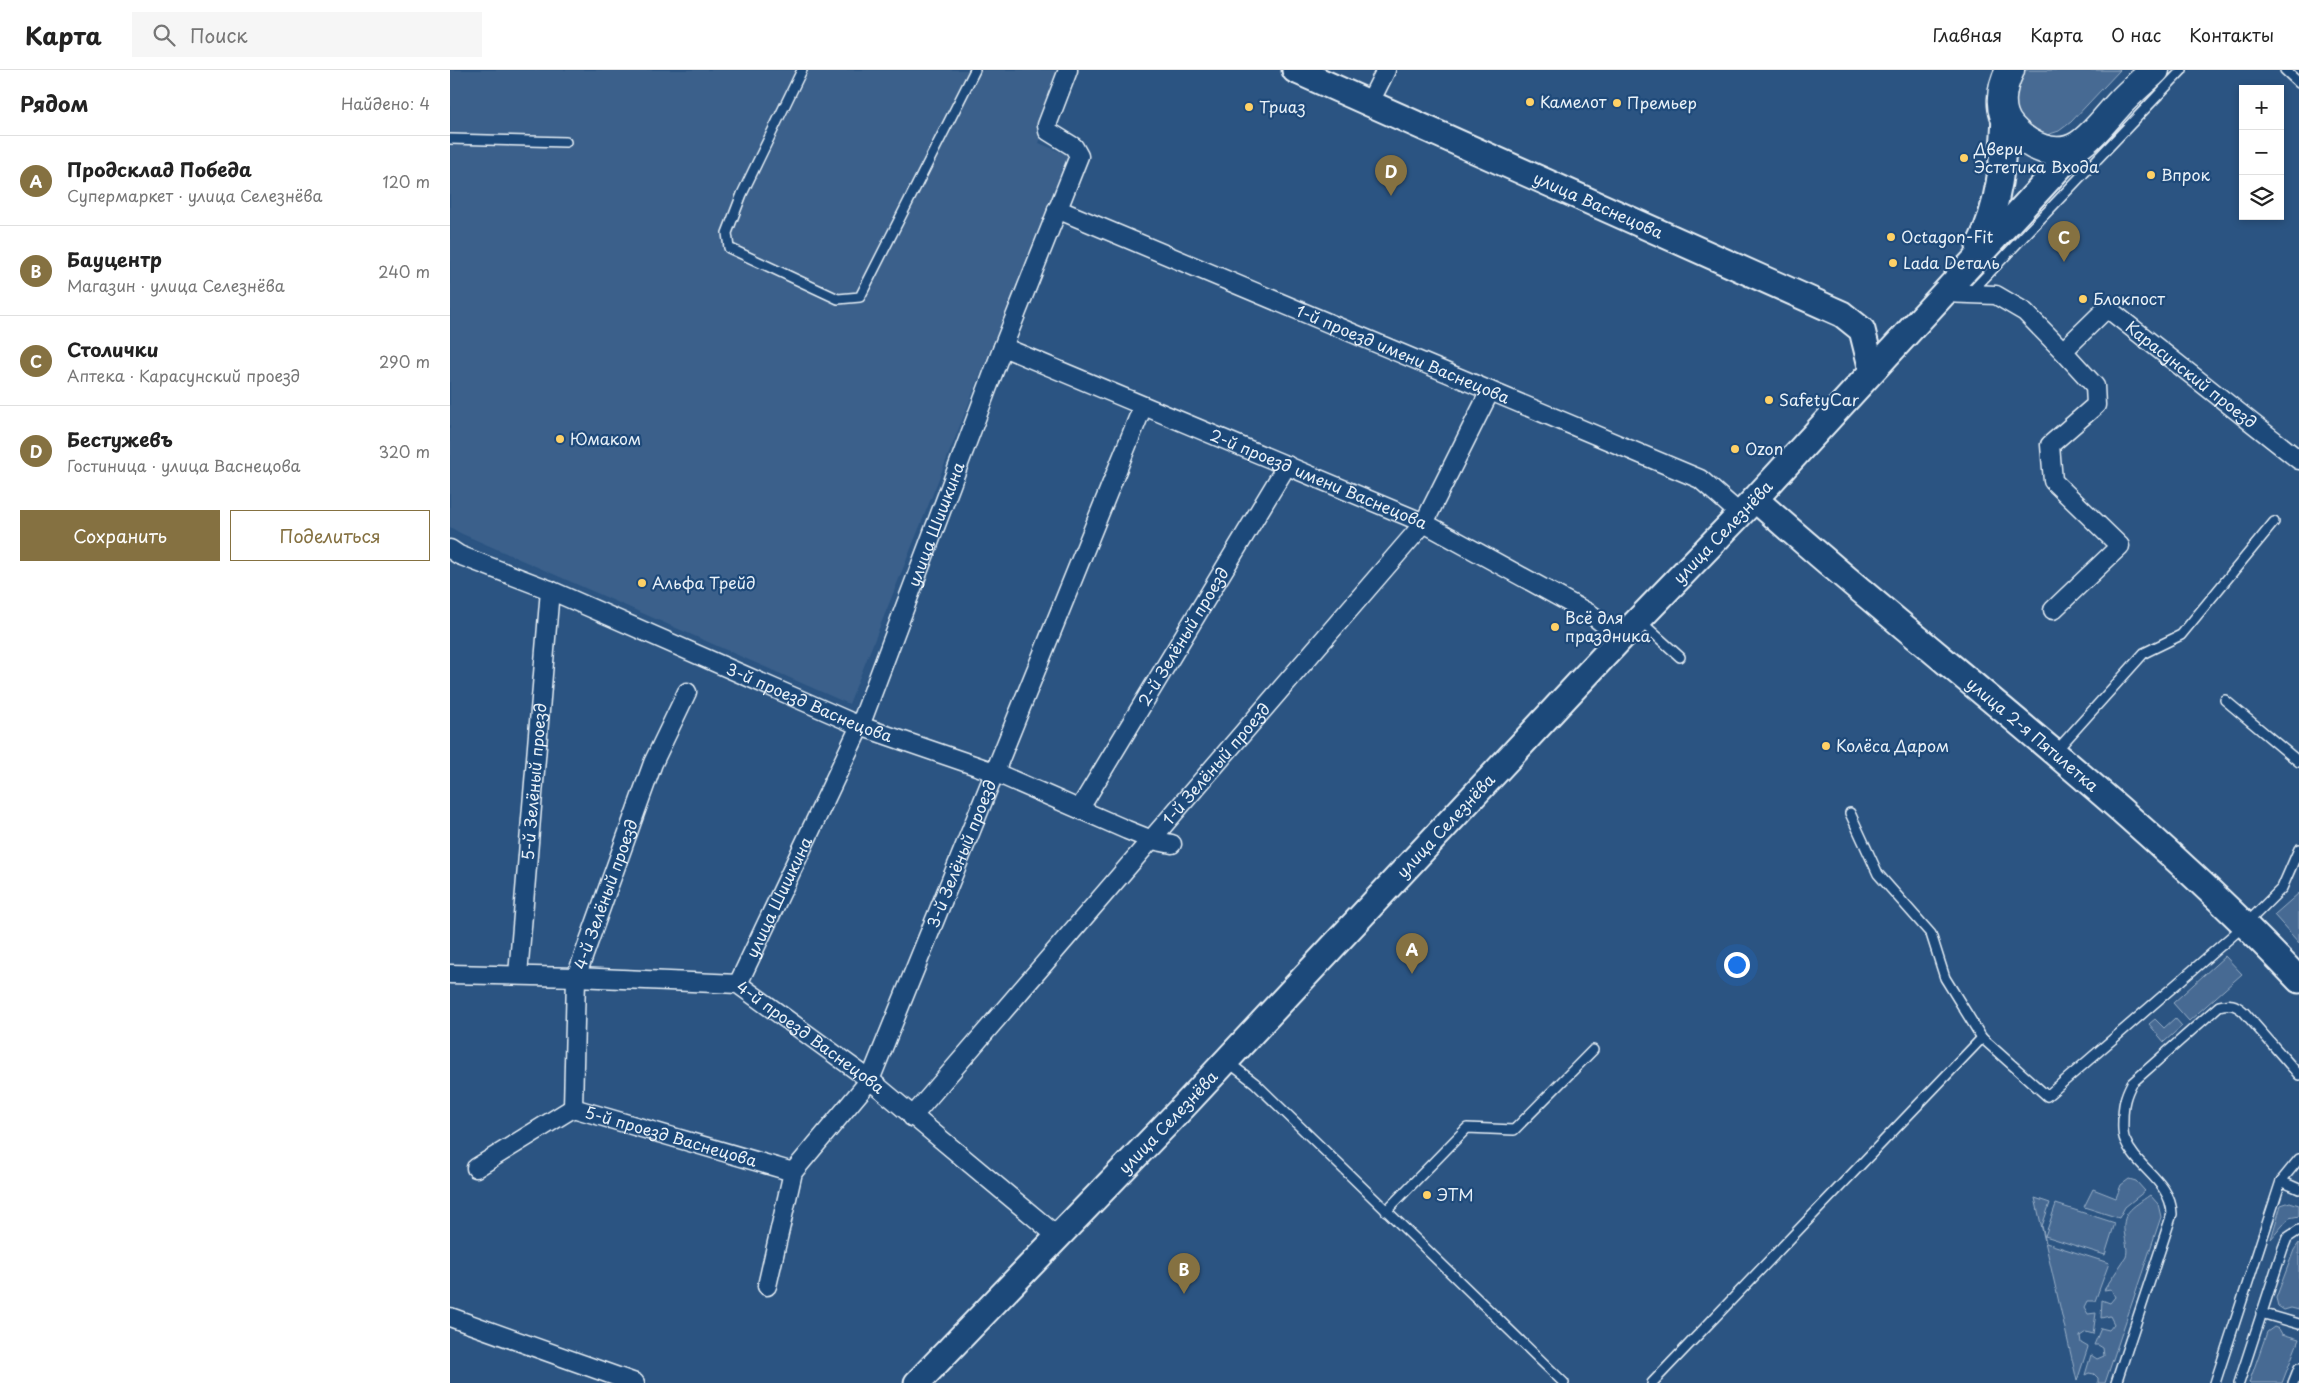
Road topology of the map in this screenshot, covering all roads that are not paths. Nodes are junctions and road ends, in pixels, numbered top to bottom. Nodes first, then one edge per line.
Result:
1 (802, 70) edge
2 (975, 70) edge
3 (1068, 70) edge
4 (1295, 70) edge
5 (1386, 70) edge
6 (1989, 70) edge
7 (2010, 70) edge
8 (2134, 70) edge
9 (2155, 70) edge
10 (2182, 70) edge
11 (2285, 70) edge
12 (2299, 83) edge
13 (1370, 102) junction
14 (2114, 109) junction
15 (2003, 110) junction
16 (450, 139) edge
17 (566, 142) dead end
18 (2092, 148) junction
19 (1057, 209) junction
20 (1968, 266) junction
21 (1943, 293) junction
22 (1968, 294) junction
23 (1003, 347) junction
24 (2064, 351) junction
25 (1872, 370) junction
26 (1490, 391) junction
27 (1143, 406) junction
28 (2299, 460) edge
29 (1287, 466) junction
30 (1747, 506) junction
31 (2274, 522) dead end
32 (1424, 523) junction
33 (450, 549) edge
34 (550, 590) junction
35 (2052, 610) dead end
36 (1639, 620) junction
37 (1621, 638) junction
38 (1680, 657) dead end
39 (687, 692) dead end
40 (2225, 700) dead end
41 (860, 726) junction
42 (2054, 753) junction
43 (2299, 762) edge
44 (994, 772) junction
45 (1080, 808) junction
46 (1850, 813) dead end
47 (1152, 840) junction
48 (1172, 844) dead end
49 (2299, 849) edge
50 (2246, 924) junction
51 (450, 974) edge
52 (518, 975) junction
53 (576, 976) junction
54 (2299, 980) edge
55 (738, 984) junction
56 (1982, 1038) junction
57 (1593, 1050) dead end
58 (1226, 1060) junction
59 (2299, 1075) edge
60 (870, 1080) junction
61 (573, 1108) junction
62 (912, 1117) junction
63 (2299, 1159) edge
64 (476, 1168) dead end
65 (793, 1172) junction
66 (2281, 1181) junction
67 (2299, 1189) edge
68 (1386, 1211) junction
69 (2299, 1230) edge
70 (1057, 1236) junction
71 (767, 1286) dead end
72 (2261, 1313) junction
73 (450, 1317) edge
74 (2299, 1324) edge
75 (2299, 1368) edge
76 (635, 1383) edge
77 (917, 1383) edge
78 (1564, 1383) edge
79 (1652, 1383) edge
80 (2116, 1383) edge
81 (2215, 1383) edge
82 (2239, 1383) edge
83 (2293, 1383) edge

1 - 2 lane
3 - 19 street, улица Шишкина
4 - 13 street, улица Васнецова
5 - 13 street
6 - 15 main road
7 - 15 main road
8 - 14 main road
9 - 14 main road
10 - 18 lane
11 - 12 lane
13 - 25 street, улица Васнецова
14 - 18 main road
15 - 18 main road
15 - 20 street, улица Селезнёва
16 - 17 lane
18 - 20 street, улица Селезнёва
18 - 22 lane
19 - 23 street, улица Шишкина
19 - 26 street, 1-й проезд имени Васнецова
20 - 21 street, улица Селезнёва
21 - 22 street
21 - 25 street, улица Селезнёва
22 - 24 street
23 - 27 street, 2-й проезд имени Васнецова
23 - 41 street, улица Шишкина
24 - 28 street, Карасунский проезд
24 - 35 street
25 - 30 street, улица Селезнёва
26 - 30 street, 1-й проезд имени Васнецова
26 - 32 street, 1-й Зелёный проезд
27 - 29 street, 2-й проезд имени Васнецова
27 - 44 street, 3-й Зелёный проезд
29 - 32 street, 2-й проезд имени Васнецова
29 - 45 street, 2-й Зелёный проезд
30 - 36 street, улица Селезнёва
30 - 42 street, улица 2-я Пятилетка
31 - 42 lane
32 - 37 street, 2-й проезд имени Васнецова
32 - 47 street, 1-й Зелёный проезд
33 - 34 street, 3-й проезд Васнецова
34 - 41 street, 3-й проезд Васнецова
34 - 52 street, 5-й Зелёный проезд
36 - 37 street, улица Селезнёва
36 - 38 lane
37 - 58 street, улица Селезнёва
39 - 53 street, 4-й Зелёный проезд
40 - 43 lane
41 - 44 street, 3-й проезд Васнецова
41 - 55 street, улица Шишкина
42 - 50 street, улица 2-я Пятилетка
44 - 45 street, 3-й проезд Васнецова
44 - 60 street, 3-й Зелёный проезд
45 - 47 street, 3-й проезд Васнецова
46 - 56 lane
47 - 48 street, 3-й проезд Васнецова
47 - 62 street, 1-й Зелёный проезд
49 - 50 lane
50 - 54 street, улица 2-я Пятилетка
50 - 56 lane
51 - 52 street, 4-й проезд Васнецова
52 - 53 street, 4-й проезд Васнецова
53 - 55 street, 4-й проезд Васнецова
53 - 61 street, 4-й Зелёный проезд
55 - 60 street, 4-й проезд Васнецова
56 - 79 lane
57 - 68 lane
58 - 68 lane
58 - 70 street, улица Селезнёва
59 - 80 lane
60 - 62 street, 4-й проезд Васнецова
60 - 65 street, 3-й Зелёный проезд
61 - 64 street, 5-й проезд Васнецова
61 - 65 street, 5-й проезд Васнецова
62 - 70 street, 4-й проезд Васнецова
63 - 66 lane
65 - 71 street, 3-й Зелёный проезд
66 - 67 lane
66 - 81 lane
68 - 78 lane
69 - 72 lane
70 - 77 street, улица Селезнёва
72 - 74 lane
72 - 82 lane
73 - 76 street
75 - 83 lane

